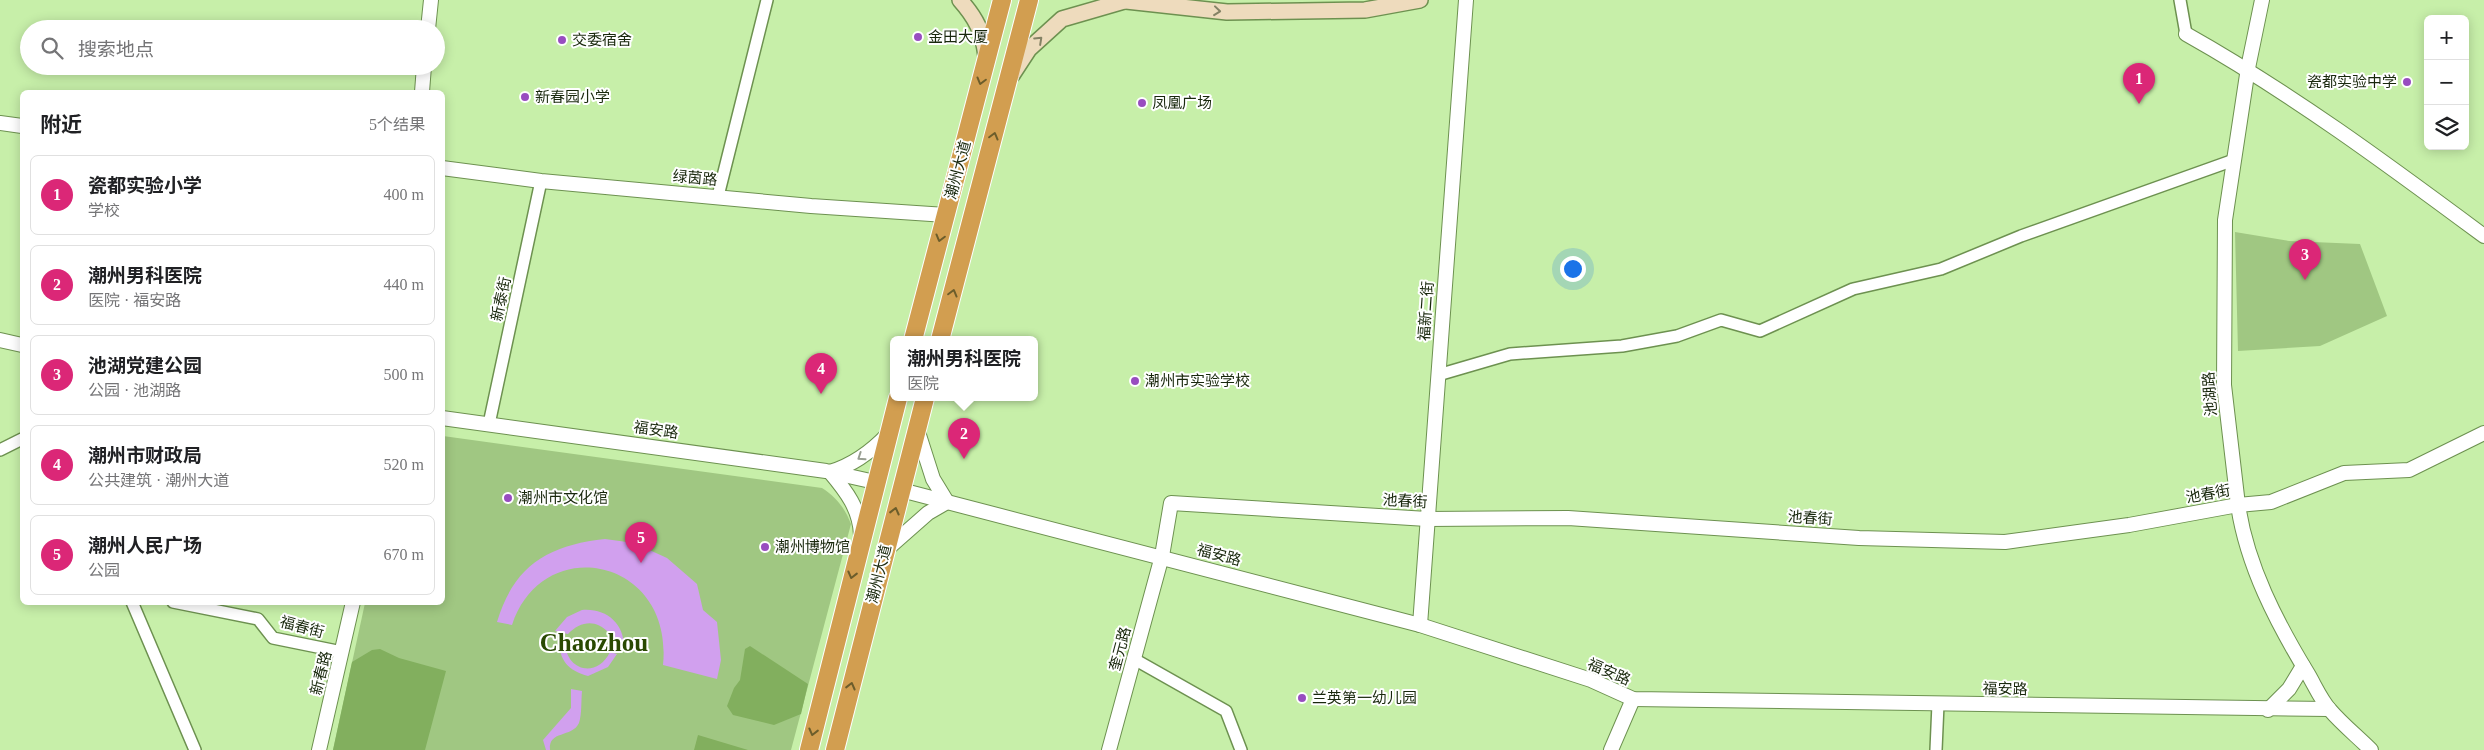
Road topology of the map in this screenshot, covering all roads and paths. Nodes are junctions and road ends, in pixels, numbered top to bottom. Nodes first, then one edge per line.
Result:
1 (431, 0) edge
2 (768, 0) edge
3 (960, 0) edge
4 (1002, 0) edge
5 (1029, 0) edge
6 (1121, 0) edge
7 (1420, 0) edge
8 (1466, 0) edge
9 (2180, 0) edge
10 (2262, 0) edge
11 (429, 20) edge
12 (2186, 34) joint
13 (987, 60) junction
14 (2248, 68) junction
15 (423, 75) edge
16 (1010, 78) junction
17 (422, 90) edge
18 (0, 123) edge
19 (20, 126) edge
20 (2234, 160) junction
21 (445, 168) edge
22 (542, 181) junction
23 (718, 196) junction
24 (946, 215) junction
25 (2484, 236) edge
26 (914, 336) edge
27 (941, 336) edge
28 (0, 340) edge
29 (20, 344) edge
30 (1438, 375) junction
31 (897, 401) edge
32 (924, 401) edge
33 (445, 418) edge
34 (489, 424) junction
35 (917, 429) junction
36 (2484, 433) edge
37 (888, 434) junction
38 (20, 440) edge
39 (0, 450) edge
40 (830, 472) junction
41 (870, 481) junction
42 (901, 490) junction
43 (947, 502) junction
44 (2238, 505) junction
45 (1428, 519) junction
46 (862, 538) junction
47 (885, 550) junction
48 (1162, 556) junction
49 (133, 605) edge
50 (188, 605) edge
51 (352, 605) edge
52 (1420, 625) junction
53 (342, 652) junction
54 (1134, 659) junction
55 (2303, 666) junction
56 (1632, 699) junction
57 (1938, 704) junction
58 (2329, 709) junction
59 (2268, 710) junction
60 (195, 750) edge
61 (319, 750) edge
62 (808, 750) edge
63 (835, 750) edge
64 (1109, 750) edge
65 (1241, 750) edge
66 (1611, 750) edge
67 (1936, 750) edge
68 (2372, 750) edge

1 - 11 street
2 - 23 street
3 - 13 main road
4 - 13 highway, 潮州大道
5 - 16 highway, 潮州大道
6 -> 7 main road
16 -> 6 main road
8 - 30 street, 福新二街
9 - 12 street
10 - 14 street, 池湖路
12 - 14 street
13 -> 24 highway, 潮州大道
14 - 20 street, 池湖路
14 - 25 street
15 - 17 street
27 -> 16 highway, 潮州大道
18 - 19 street
20 - 30 street
20 - 44 street, 池湖路
21 - 22 street, 绿茵路
22 - 23 street, 绿茵路
22 - 34 street, 新泰街
23 - 24 street, 绿茵路
24 -> 26 highway, 潮州大道
28 - 29 street
30 - 45 street, 福新二街
31 - 37 highway, 潮州大道
32 - 35 highway, 潮州大道
33 - 34 street, 福安路
34 - 40 street, 福安路
35 - 42 highway, 潮州大道
35 - 43 street
36 - 44 street, 池春街
37 -> 40 street
37 - 41 highway, 潮州大道
38 - 39 street
40 - 41 street, 福安路
40 - 46 street
41 - 46 highway, 潮州大道
42 - 43 street, 福安路
47 -> 42 highway, 潮州大道
43 - 47 street
43 - 48 street, 福安路
44 - 45 street, 池春街
44 - 55 street, 池湖路
45 - 48 street, 池春街
45 - 52 street, 福新二街
46 -> 62 highway, 潮州大道
63 -> 47 highway, 潮州大道
48 - 52 street, 福安路
48 - 54 street, 奎元路
49 - 60 street
50 - 53 street, 福春街
51 - 53 street, 新春路
52 - 56 street, 福安路
53 - 61 street, 新春路
54 - 64 street, 奎元路
54 - 65 street
55 - 58 street, 池湖路
55 - 59 street
56 - 57 street, 福安路
56 - 66 street
57 - 59 street, 福安路
57 - 67 street
58 - 59 street, 福安路
58 - 68 street, 池湖路

